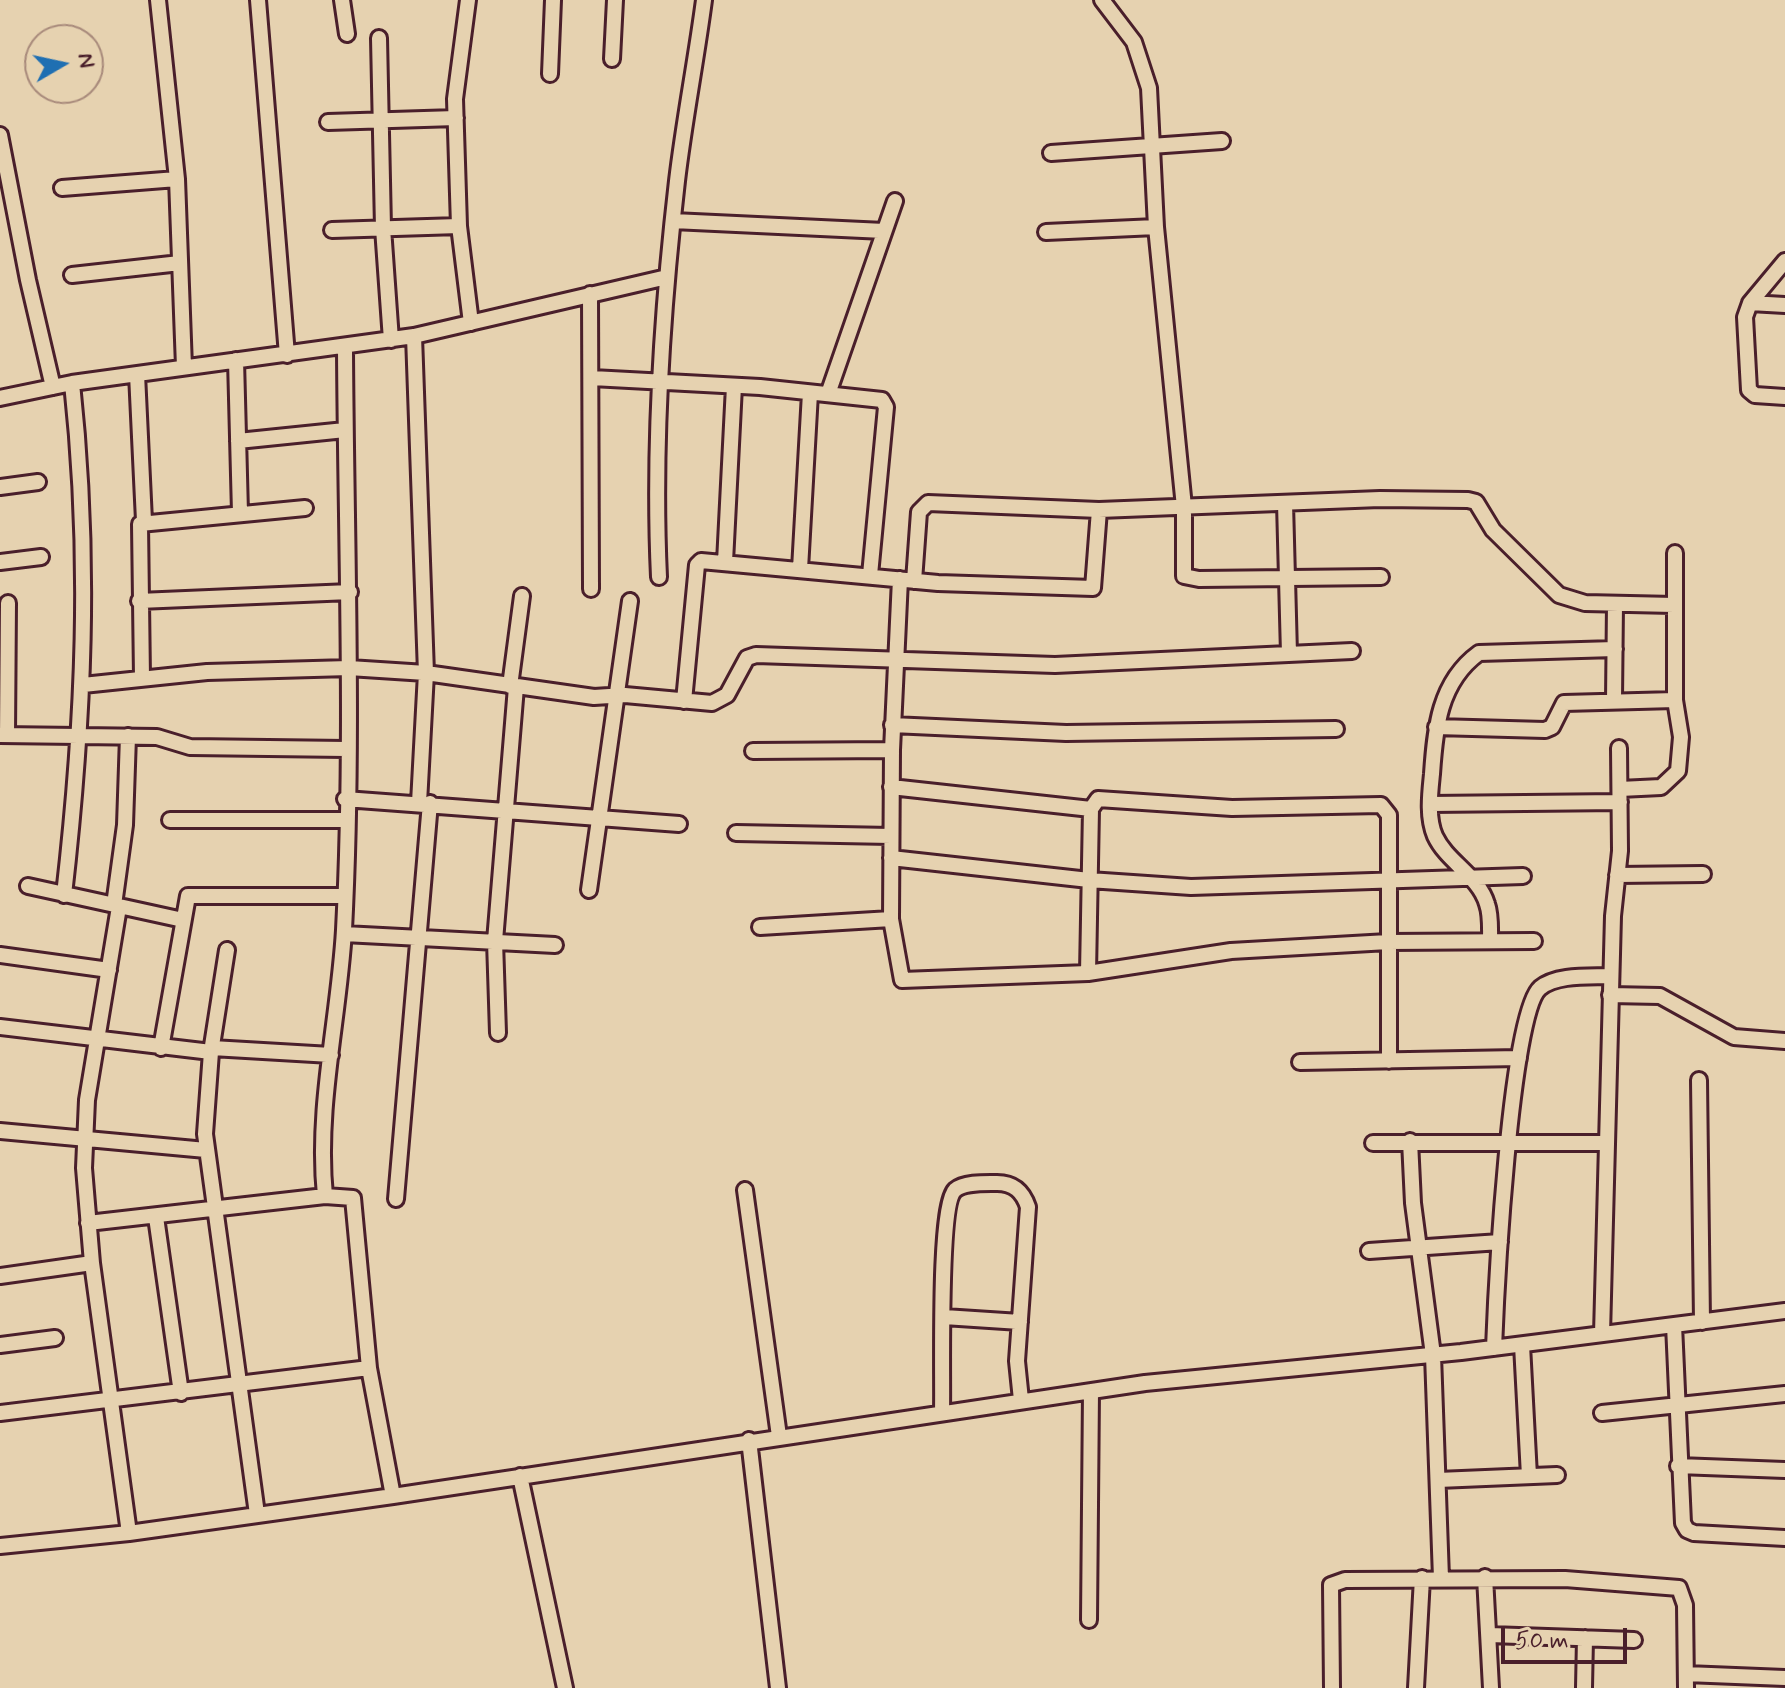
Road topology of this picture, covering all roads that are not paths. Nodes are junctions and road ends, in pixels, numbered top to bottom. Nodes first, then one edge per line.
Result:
1 (158, 0) edge
2 (258, 0) edge
3 (342, 0) edge
4 (468, 0) edge
5 (553, 0) edge
6 (615, 0) edge
7 (704, 0) edge
8 (1102, 0) edge
9 (347, 34) dead end
10 (379, 38) dead end
11 (612, 59) dead end
12 (550, 74) dead end
13 (456, 118) junction
14 (328, 122) dead end
15 (380, 123) junction
16 (0, 135) edge
17 (1222, 141) dead end
18 (1154, 145) junction
19 (1051, 153) dead end
20 (177, 179) junction
21 (62, 188) dead end
22 (895, 201) dead end
23 (673, 221) junction
24 (459, 226) junction
25 (1156, 227) junction
26 (383, 228) junction
27 (332, 230) dead end
28 (884, 231) junction
29 (1046, 232) dead end
30 (1785, 261) edge
31 (180, 263) junction
32 (72, 275) dead end
33 (667, 277) junction
34 (590, 294) junction
35 (1750, 303) junction
36 (1785, 305) edge
37 (471, 323) junction
38 (414, 336) junction
39 (391, 340) junction
40 (345, 348) junction
41 (287, 355) junction
42 (236, 360) junction
43 (184, 367) junction
44 (137, 374) junction
45 (592, 378) junction
46 (663, 382) junction
47 (72, 383) junction
48 (734, 386) junction
49 (53, 387) junction
50 (810, 393) junction
51 (828, 394) junction
52 (1785, 397) edge
53 (0, 398) edge
54 (345, 430) junction
55 (238, 441) junction
56 (38, 482) dead end
57 (0, 487) edge
58 (1285, 503) junction
59 (1184, 507) junction
60 (305, 508) dead end
61 (1099, 510) junction
62 (240, 513) junction
63 (144, 521) junction
64 (1675, 553) dead end
65 (41, 557) dead end
66 (0, 562) edge
67 (725, 562) junction
68 (800, 569) junction
69 (870, 575) junction
70 (659, 577) dead end
71 (1381, 577) dead end
72 (1287, 578) junction
73 (907, 580) junction
74 (591, 589) dead end
75 (350, 592) junction
76 (522, 596) dead end
77 (139, 601) junction
78 (630, 601) dead end
79 (8, 603) dead end
80 (1615, 604) junction
81 (1674, 605) junction
82 (1615, 649) junction
83 (1352, 651) dead end
84 (1289, 654) junction
85 (895, 658) junction
86 (4, 661) edge
87 (349, 668) junction
88 (426, 673) junction
89 (142, 678) junction
90 (83, 685) junction
91 (513, 687) junction
92 (616, 696) junction
93 (1614, 700) junction
94 (1675, 700) junction
95 (684, 701) junction
96 (892, 725) junction
97 (1436, 727) junction
98 (1336, 729) dead end
99 (3, 735) edge
100 (81, 736) junction
101 (128, 736) junction
102 (1619, 748) dead end
103 (346, 749) junction
104 (892, 750) junction
105 (753, 751) dead end
106 (891, 787) junction
107 (1620, 796) junction
108 (345, 799) junction
109 (424, 803) junction
110 (1430, 804) junction
111 (506, 809) junction
112 (1091, 809) junction
113 (598, 816) junction
114 (170, 820) dead end
115 (345, 820) junction
116 (679, 824) dead end
117 (736, 833) dead end
118 (891, 836) junction
119 (891, 858) junction
120 (1703, 874) dead end
121 (1617, 875) junction
122 (1523, 876) dead end
123 (1469, 877) junction
124 (1387, 879) junction
125 (1089, 880) junction
126 (28, 886) dead end
127 (589, 890) dead end
128 (64, 895) junction
129 (345, 896) junction
130 (116, 906) junction
131 (891, 919) junction
132 (183, 920) junction
133 (760, 927) dead end
134 (344, 934) junction
135 (418, 938) junction
136 (495, 941) junction
137 (1490, 941) junction
138 (1534, 941) dead end
139 (1388, 942) junction
140 (555, 945) dead end
141 (227, 950) dead end
142 (0, 955) edge
143 (109, 970) junction
144 (1088, 973) junction
145 (1611, 976) junction
146 (1610, 995) junction
147 (0, 1027) edge
148 (498, 1033) dead end
149 (98, 1039) junction
150 (1785, 1041) edge
151 (161, 1048) junction
152 (211, 1050) junction
153 (331, 1055) junction
154 (1519, 1058) junction
155 (1389, 1061) junction
156 (1300, 1062) dead end
157 (1699, 1080) dead end
158 (0, 1131) edge
159 (84, 1137) junction
160 (1410, 1141) junction
161 (1509, 1141) junction
162 (1373, 1143) dead end
163 (1606, 1143) junction
164 (206, 1150) junction
165 (745, 1190) dead end
166 (325, 1196) junction
167 (396, 1199) dead end
168 (213, 1211) junction
169 (156, 1217) junction
170 (88, 1223) junction
171 (1500, 1242) junction
172 (1418, 1246) junction
173 (1369, 1251) dead end
174 (92, 1263) junction
175 (0, 1276) edge
176 (1785, 1311) edge
177 (944, 1317) junction
178 (1020, 1322) junction
179 (1702, 1322) junction
180 (1674, 1325) junction
181 (1602, 1334) junction
182 (55, 1338) dead end
183 (0, 1345) edge
184 (1522, 1345) junction
185 (1494, 1348) junction
186 (1433, 1355) junction
187 (369, 1368) junction
188 (237, 1384) junction
189 (1091, 1391) junction
190 (181, 1393) junction
191 (1785, 1394) edge
192 (1021, 1400) junction
193 (110, 1402) junction
194 (1675, 1407) junction
195 (942, 1412) junction
196 (0, 1413) edge
197 (1602, 1413) dead end
198 (779, 1436) junction
199 (749, 1440) junction
200 (1678, 1466) junction
201 (1785, 1470) edge
202 (1557, 1475) dead end
203 (520, 1476) junction
204 (1529, 1476) junction
205 (1438, 1480) junction
206 (393, 1496) junction
207 (257, 1514) junction
208 (129, 1533) junction
209 (1785, 1538) edge
210 (0, 1546) edge
211 (1485, 1577) junction
212 (1422, 1578) junction
213 (1441, 1578) junction
214 (1089, 1620) dead end
215 (1490, 1635) junction
216 (1585, 1638) junction
217 (1634, 1640) dead end
218 (1785, 1678) edge
219 (1686, 1681) edge
220 (1761, 1683) edge
221 (565, 1688) edge
222 (778, 1688) edge
223 (1332, 1688) edge
224 (1416, 1688) edge
225 (1491, 1688) edge
226 (1584, 1688) edge

1 - 20 street
2 - 41 street
3 - 9 street
4 - 13 street
5 - 12 street
6 - 11 street
7 - 23 street
8 - 18 street
10 - 15 street
13 - 15 street
13 - 24 street
14 - 15 street
15 - 26 street
16 - 49 street
17 - 18 street
18 - 19 street
18 - 25 street
20 - 21 street
20 - 31 street
22 - 28 street
23 - 28 street
23 - 33 street
24 - 26 street
24 - 37 street
25 - 29 street
25 - 59 street
26 - 27 street
26 - 39 street
28 - 51 street
30 - 35 street
31 - 32 street
31 - 43 street
33 - 34 street
33 - 46 street
34 - 37 street
34 - 45 street
35 - 36 street
35 - 52 street
37 - 38 street
38 - 39 street
38 - 88 street
39 - 40 street
40 - 41 street
40 - 54 street
41 - 42 street
42 - 43 street
42 - 55 street
43 - 44 street
44 - 47 street
44 - 63 street
45 - 46 street
45 - 74 street
46 - 48 street
46 - 70 street
47 - 49 street
47 - 90 street
48 - 50 street
48 - 67 street
49 - 53 street
50 - 51 street
50 - 68 street
51 - 69 street
54 - 55 street
54 - 75 street
55 - 62 street
56 - 57 street
58 - 59 street
58 - 72 street
58 - 80 street
59 - 61 street
59 - 72 street
60 - 62 street
61 - 73 street
61 - 73 street
62 - 63 street
63 - 77 street
64 - 81 street
65 - 66 street
67 - 68 street
67 - 95 street
68 - 69 street
69 - 73 street
71 - 72 street
72 - 84 street
73 - 85 street
75 - 77 street
75 - 87 street
76 - 91 street
77 - 89 street
78 - 92 street
79 - 86 street
80 - 81 street
80 - 82 street
81 - 94 street
82 - 93 street
82 - 97 street
83 - 84 street
84 - 85 street
85 - 95 street
85 - 96 street
86 - 99 street
87 - 88 street
87 - 89 street
87 - 103 street
88 - 91 street
88 - 109 street
89 - 90 street
90 - 100 street
91 - 92 street
91 - 111 street
92 - 95 street
92 - 113 street
93 - 94 street
93 - 97 street
94 - 107 street
96 - 98 street
96 - 104 street
97 - 110 street
99 - 100 street
100 - 101 street
100 - 128 street
101 - 103 street
101 - 130 street
102 - 107 street
103 - 108 street
104 - 105 street
104 - 106 street
106 - 112 street
106 - 118 street
107 - 110 street
107 - 121 street
108 - 109 street
108 - 115 street
109 - 111 street
109 - 135 street
110 - 123 street
111 - 113 street
111 - 136 street
112 - 124 street
112 - 125 street
113 - 116 street
113 - 127 street
114 - 115 street
115 - 129 street
117 - 118 street
118 - 119 street
119 - 125 street
119 - 131 street
120 - 121 street
121 - 145 street
122 - 123 street
123 - 124 street
123 - 137 street
124 - 125 street
124 - 139 street
125 - 144 street
126 - 128 street
128 - 130 street
129 - 132 street
129 - 134 street
130 - 132 street
130 - 143 street
131 - 133 street
131 - 144 street
132 - 151 street
134 - 135 street
134 - 153 street
135 - 136 street
135 - 167 street
136 - 140 street
136 - 148 street
137 - 138 street
137 - 139 street
139 - 144 street
139 - 155 street
141 - 152 street
142 - 143 street
143 - 149 street
145 - 146 street
145 - 154 street
146 - 150 street
146 - 163 street
147 - 149 street
149 - 151 street
149 - 159 street
151 - 152 street
152 - 153 street
152 - 164 street
153 - 166 street
154 - 155 street
154 - 161 street
155 - 156 street
157 - 179 street
158 - 159 street
159 - 164 street
159 - 170 street
160 - 161 street
160 - 162 street
160 - 172 street
161 - 163 street
161 - 171 street
163 - 181 street
164 - 168 street
165 - 198 street
166 - 168 street
166 - 187 street
168 - 169 street
168 - 188 street
169 - 170 street
169 - 190 street
170 - 174 street
171 - 172 street
171 - 185 street
172 - 173 street
172 - 186 street
174 - 175 street
174 - 193 street
176 - 179 street
177 - 178 street
177 - 178 street
177 - 195 street
178 - 192 street
179 - 180 street
180 - 181 street
180 - 194 street
181 - 184 street
182 - 183 street
184 - 185 street
184 - 204 street
185 - 186 street
186 - 189 street
186 - 205 street
187 - 188 street
187 - 206 street
188 - 190 street
188 - 207 street
189 - 192 street
189 - 214 street
190 - 193 street
191 - 194 street
192 - 195 street
193 - 196 street
193 - 208 street
194 - 197 street
194 - 200 street
195 - 198 street
198 - 199 street
199 - 203 street
199 - 222 street
200 - 201 street
200 - 209 street
202 - 204 street
203 - 206 street
203 - 221 street
204 - 205 street
205 - 213 street
206 - 207 street
207 - 208 street
208 - 210 street
211 - 213 street
211 - 215 street
211 - 219 street
212 - 213 street
212 - 223 street
212 - 224 street
215 - 216 street
215 - 225 street
216 - 217 street
216 - 226 street
218 - 220 street
219 - 220 street

